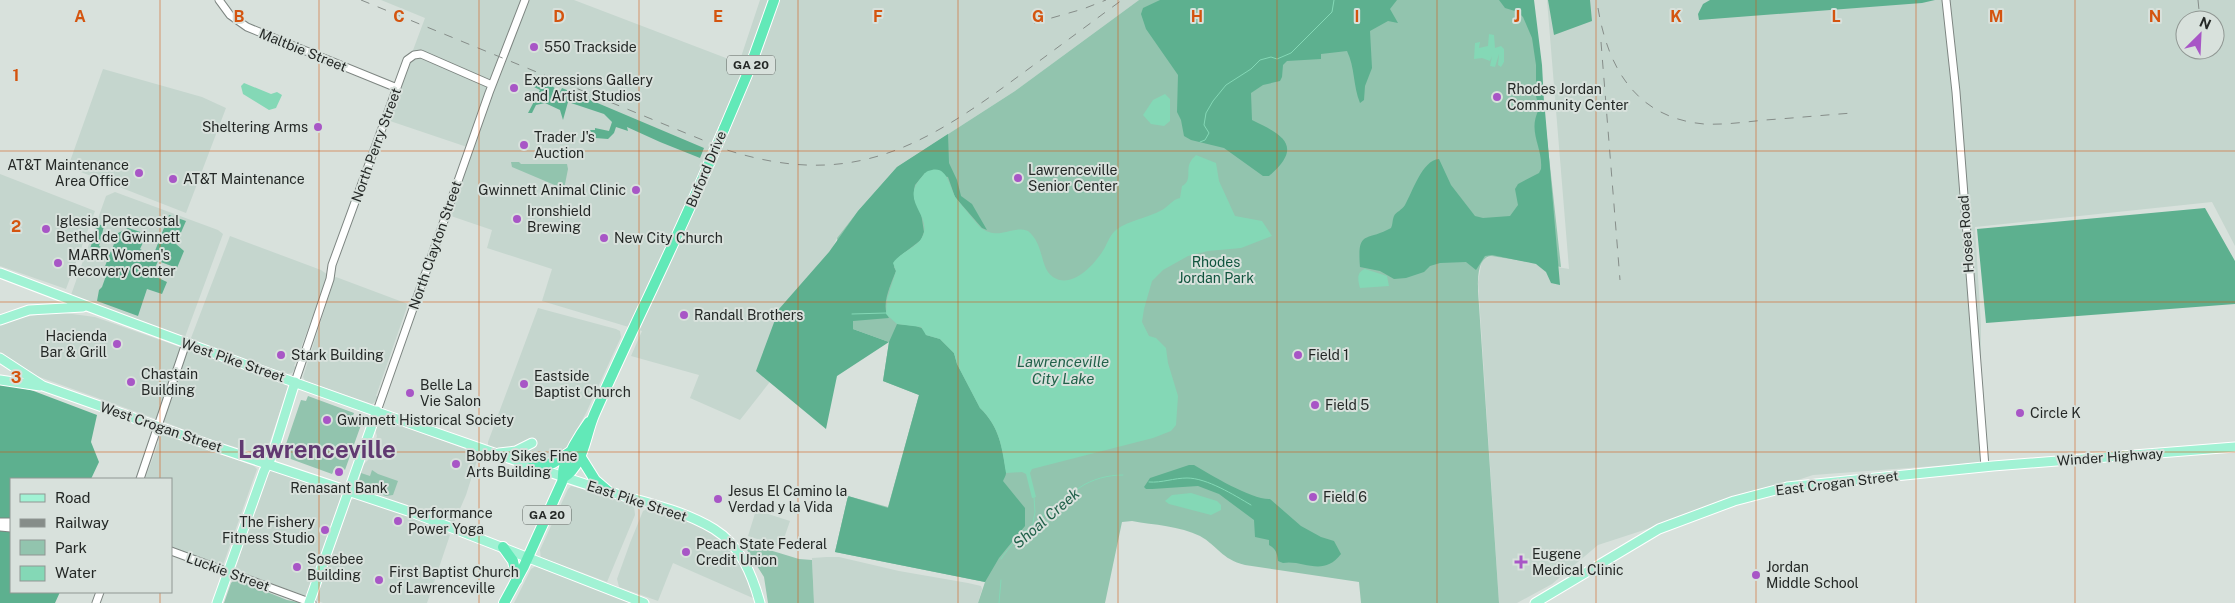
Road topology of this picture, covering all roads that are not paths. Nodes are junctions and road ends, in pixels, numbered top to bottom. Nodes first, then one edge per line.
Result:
1 (219, 0) edge
2 (525, 0) edge
3 (774, 0) edge
4 (1946, 0) edge
5 (492, 85) junction
6 (397, 88) junction
7 (0, 273) edge
8 (88, 307) junction
9 (0, 320) edge
10 (186, 344) junction
11 (0, 358) edge
12 (0, 380) edge
13 (296, 382) junction
14 (43, 386) junction
15 (377, 411) junction
16 (158, 426) junction
17 (2235, 447) edge
18 (496, 454) junction
19 (575, 454) junction
20 (268, 463) junction
21 (530, 465) junction
22 (1985, 467) junction
23 (140, 478) edge
24 (564, 478) junction
25 (349, 491) junction
26 (610, 492) junction
27 (502, 547) junction
28 (172, 551) edge
29 (528, 558) junction
30 (228, 572) junction
31 (517, 580) junction
32 (217, 603) edge
33 (310, 603) edge
34 (504, 603) edge
35 (644, 603) edge
36 (760, 603) edge
37 (1535, 603) edge

1 - 6 street, Maltbie Street
2 - 5 street, North Clayton Street
3 - 19 highway, Buford Drive / GA 20, bridge
4 - 22 street, Hosea Road
5 - 6 street, North Perry Street
5 - 15 street, North Clayton Street
6 - 13 street, North Perry Street
7 - 8 main road, West Pike Street
8 - 9 main road, West Pike Street
8 - 10 main road, West Pike Street
10 - 13 main road, West Pike Street
10 - 16 street
11 - 14 main road, West Crogan Street
12 - 14 main road, West Crogan Street
13 - 15 main road, West Pike Street
13 - 20 main road
14 - 16 main road, West Crogan Street
15 - 18 main road, East Pike Street
15 - 25 main road, North Clayton Street
16 - 20 main road, West Crogan Street
16 - 23 street
17 - 22 main road, Winder Highway
18 - 21 main road, East Pike Street
18 - 21 main road
19 - 21 highway
19 - 24 highway, Buford Drive / GA 20
19 - 26 highway
20 - 25 main road, West Crogan Street
20 - 30 main road
21 - 24 main road, East Pike Street
22 - 37 main road, East Crogan Street
24 - 26 main road, East Pike Street
24 - 29 highway, Buford Drive / GA 20
25 - 27 main road
25 - 33 main road, North Clayton Street
26 - 36 main road, East Pike Street
27 - 29 main road
27 - 31 highway
28 - 30 street, Luckie Street
29 - 31 highway, GA 20
29 - 35 main road
30 - 32 main road
30 - 33 street, Luckie Street
31 - 34 highway, GA 20

